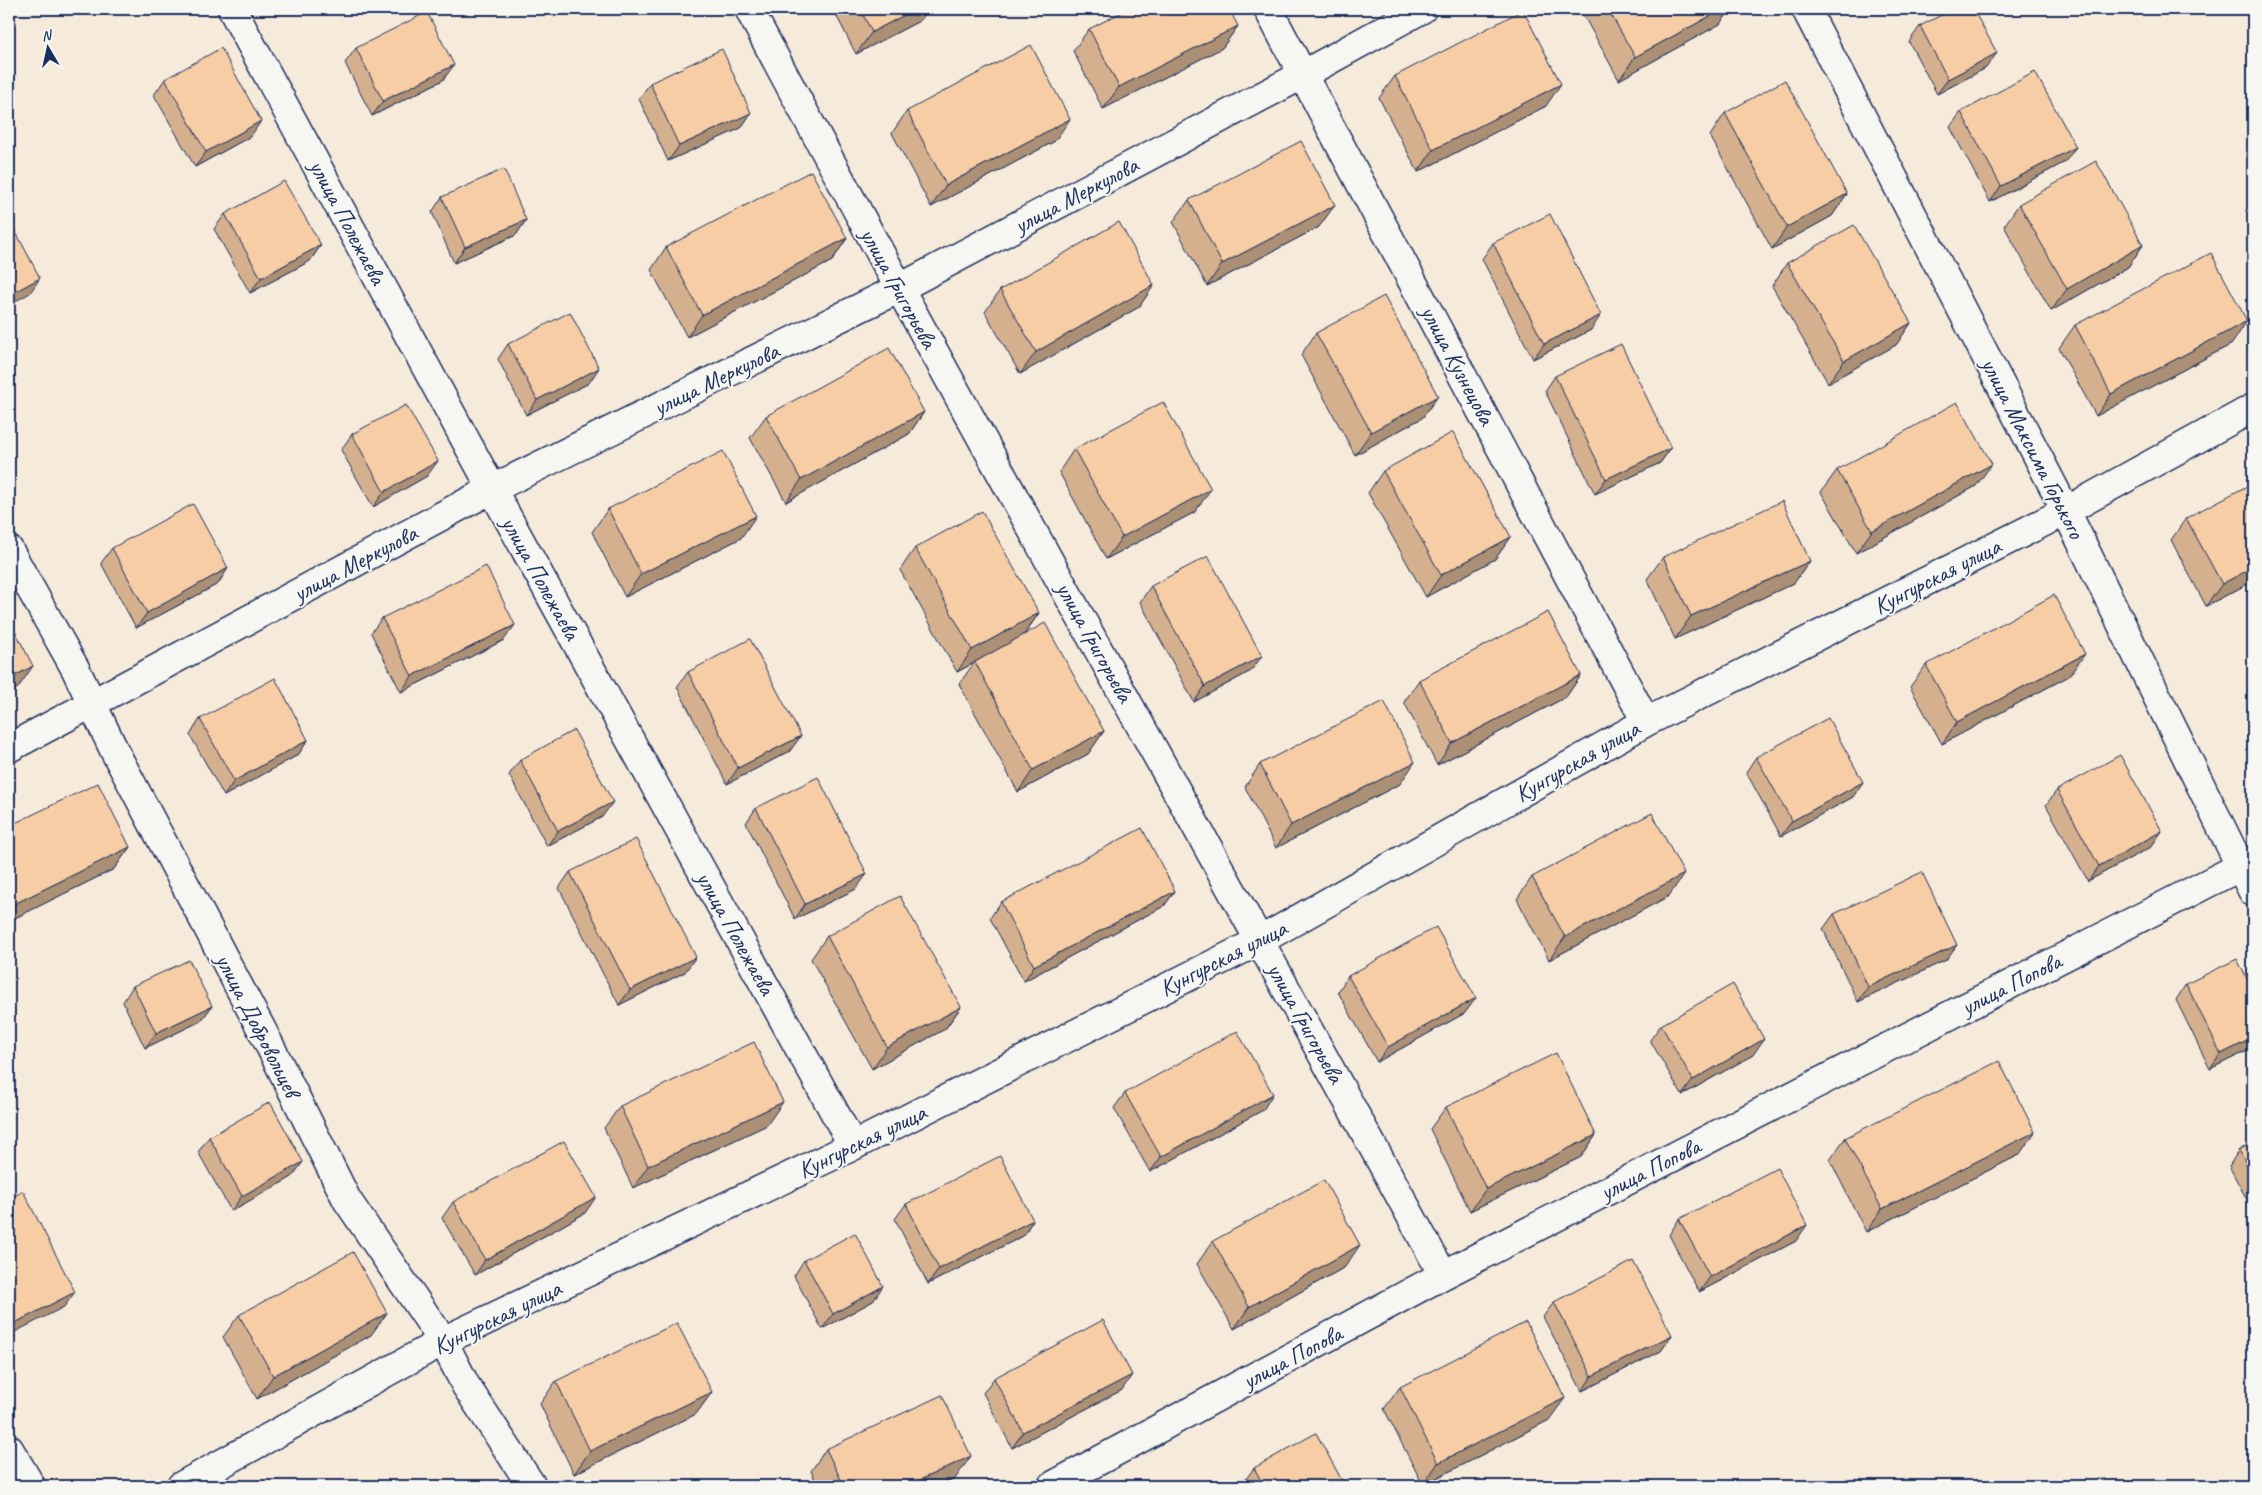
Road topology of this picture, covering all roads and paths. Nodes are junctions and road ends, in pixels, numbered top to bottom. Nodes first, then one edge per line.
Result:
1 (232, 9) edge
2 (749, 9) edge
3 (1268, 9) edge
4 (1422, 9) edge
5 (1806, 9) edge
6 (1304, 74) junction
7 (898, 289) junction
8 (2253, 408) edge
9 (492, 489) junction
10 (2066, 511) junction
11 (9, 550) edge
12 (93, 704) junction
13 (1646, 722) junction
14 (9, 748) edge
15 (2246, 864) edge
16 (2253, 892) edge
17 (1261, 940) junction
18 (853, 1146) junction
19 (1443, 1275) junction
20 (443, 1341) junction
21 (9, 1449) edge
22 (31, 1486) edge
23 (181, 1486) edge
24 (532, 1486) edge
25 (1052, 1486) edge

1 - 9 street, улица Полежаева
2 - 7 street, улица Григорьева
3 - 6 street, улица Кузнецова
4 - 6 street, улица Меркулова
5 - 10 street, улица Максима Горького
6 - 7 street, улица Меркулова
6 - 13 street, улица Кузнецова
7 - 9 street, улица Меркулова
7 - 17 street, улица Григорьева
8 - 10 street, Кунгурская улица
9 - 12 street, улица Меркулова
9 - 18 street, улица Полежаева
10 - 13 street, Кунгурская улица
10 - 15 street, улица Максима Горького
11 - 12 street, улица Добровольцев
12 - 14 street, улица Меркулова
12 - 20 street, улица Добровольцев
13 - 17 street, Кунгурская улица
15 - 16 street, улица Максима Горького
15 - 19 street, улица Попова
17 - 18 street, Кунгурская улица
17 - 19 street, улица Григорьева
18 - 20 street, Кунгурская улица
19 - 25 street, улица Попова
20 - 23 street, Кунгурская улица
20 - 24 street, улица Добровольцев
21 - 22 street

